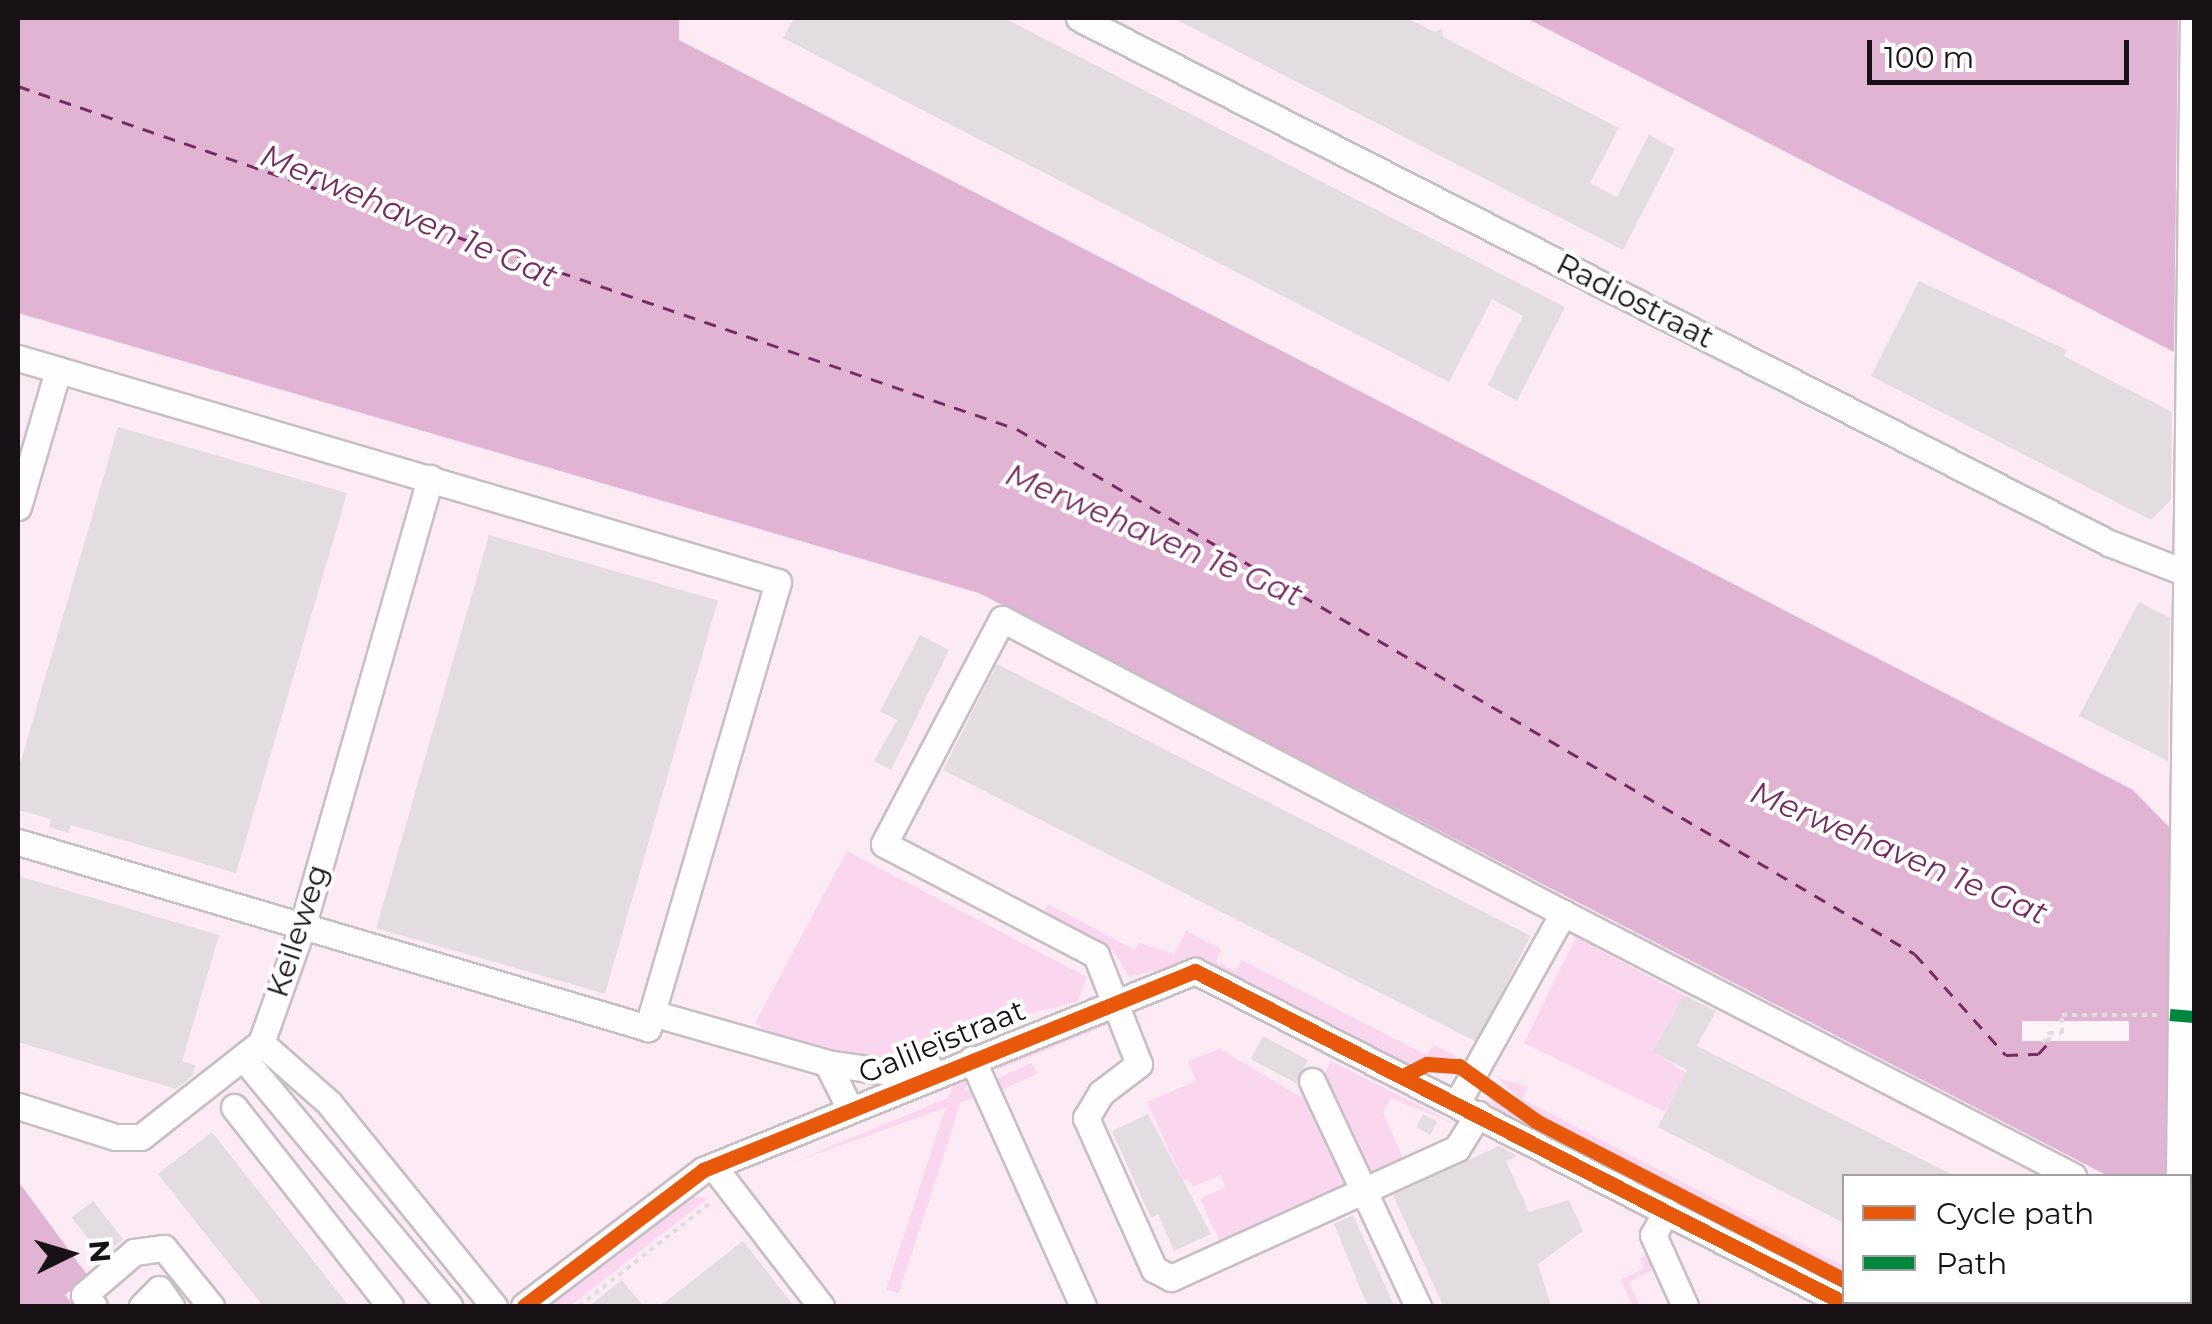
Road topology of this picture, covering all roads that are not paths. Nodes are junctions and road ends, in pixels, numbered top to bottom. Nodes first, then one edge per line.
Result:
1 (1080, 18) edge
2 (2193, 18) edge
3 (18, 358) edge
4 (58, 370) junction
5 (430, 478) junction
6 (18, 507) edge
7 (2189, 574) edge
8 (18, 842) edge
9 (1563, 913) junction
10 (302, 928) junction
11 (1114, 1001) junction
12 (652, 1013) junction
13 (253, 1051) junction
14 (964, 1062) junction
15 (827, 1064) junction
16 (856, 1070) junction
17 (1312, 1081) dead end
18 (18, 1106) edge
19 (858, 1106) junction
20 (234, 1107) dead end
21 (1468, 1109) junction
22 (714, 1166) junction
23 (2068, 1174) edge
24 (2180, 1174) edge
25 (1362, 1191) junction
26 (1666, 1211) junction
27 (1842, 1302) edge
28 (94, 1306) edge
29 (142, 1306) edge
30 (171, 1306) edge
31 (211, 1306) edge
32 (390, 1306) edge
33 (449, 1306) edge
34 (494, 1306) edge
35 (524, 1306) edge
36 (821, 1306) edge
37 (1083, 1306) edge
38 (1418, 1306) edge
39 (1685, 1306) edge

1 - 7 street, Radiostraat
2 - 7 street
3 - 4 street
4 - 5 street
4 - 6 street
5 - 10 street, Keileweg
5 - 12 street
7 - 24 street
8 - 10 street
9 - 11 street
9 - 21 street
9 - 23 street
10 - 12 street
10 - 13 street, Keileweg
11 - 14 street, Galileïstraat
11 - 21 street, Galileïstraat
11 - 25 street
12 - 15 street
13 - 18 street
13 - 33 street
13 - 34 street
14 - 16 street
14 - 19 street, Galileïstraat
14 - 37 street
15 - 16 street
15 - 19 street
16 - 19 street
17 - 25 street
19 - 22 street, Galileïstraat
20 - 32 street
21 - 25 street
21 - 26 street, Galileïstraat
22 - 35 street, Galileïstraat
22 - 36 street
25 - 38 street
26 - 27 street, Galileïstraat
26 - 39 street
28 - 31 street
29 - 30 street

